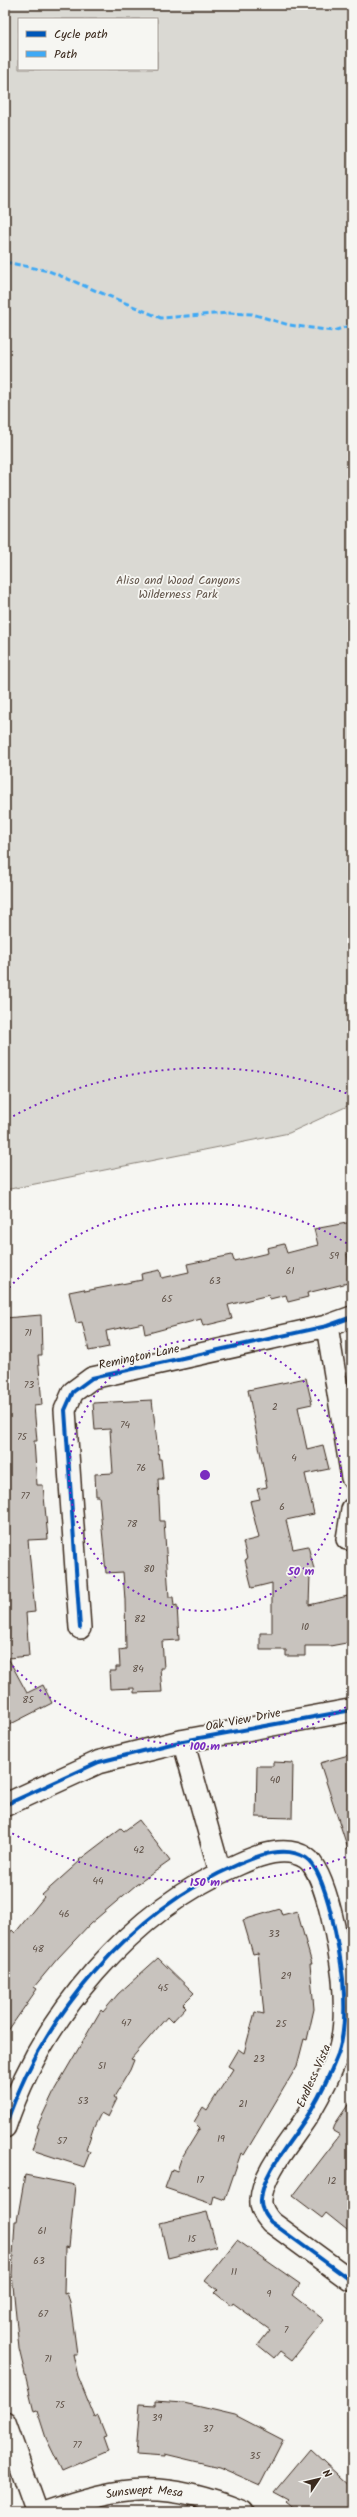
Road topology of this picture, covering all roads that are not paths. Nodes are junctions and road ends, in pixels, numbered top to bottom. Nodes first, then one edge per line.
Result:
1 (352, 1317) edge
2 (327, 1326) junction
3 (352, 1478) edge
4 (352, 1509) edge
5 (347, 1539) dead end
6 (80, 1628) dead end
7 (352, 1710) edge
8 (183, 1741) junction
9 (5, 1805) edge
10 (220, 1872) junction
11 (5, 2127) edge
12 (350, 2280) dead end
13 (5, 2423) edge
14 (37, 2512) edge
15 (46, 2512) edge
16 (242, 2512) edge

1 - 2 street, Remington Lane
2 - 3 street
2 - 6 street, Remington Lane
4 - 5 street
7 - 8 street, Oak View Drive
8 - 9 street, Oak View Drive
8 - 10 street
10 - 11 street, Endless Vista
10 - 12 street, Endless Vista
13 - 14 street
15 - 16 street, Sunswept Mesa

